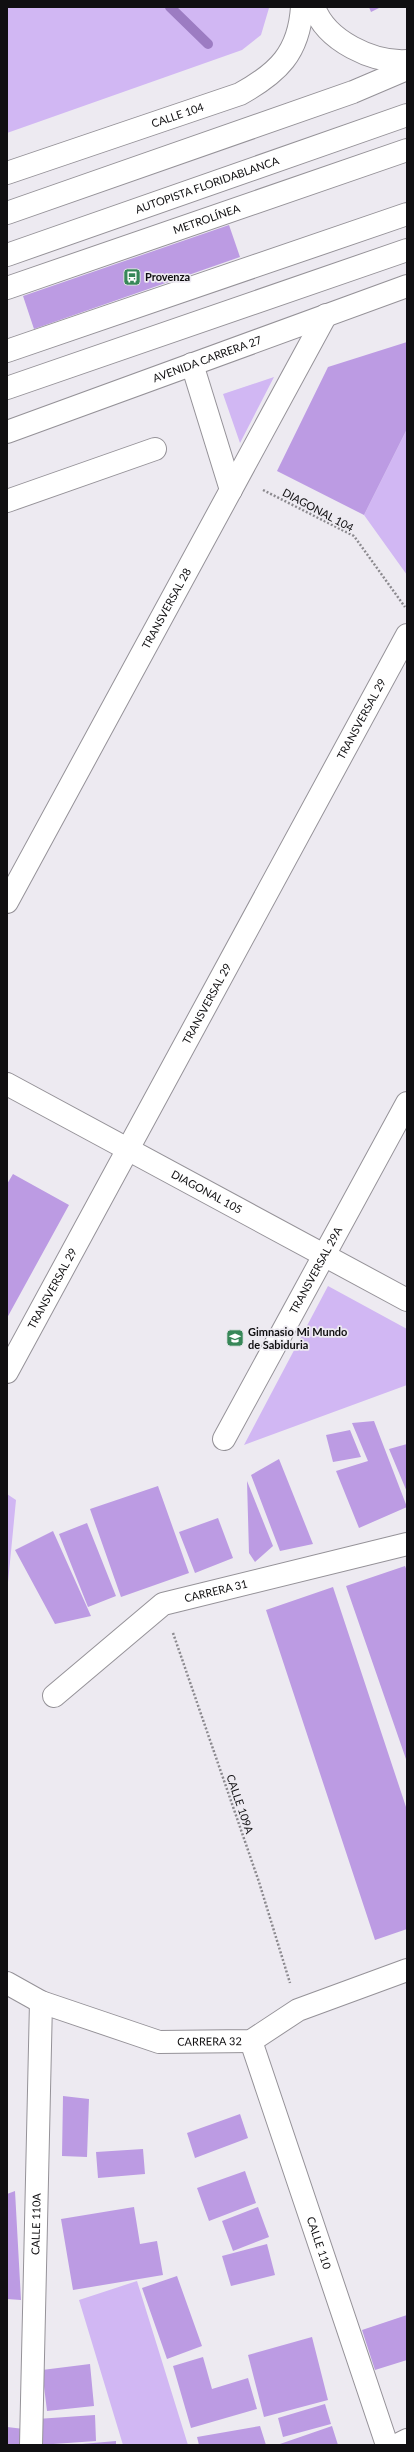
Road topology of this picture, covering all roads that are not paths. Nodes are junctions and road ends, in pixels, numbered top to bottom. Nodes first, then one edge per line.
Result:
1 (302, 7) edge
2 (314, 7) edge
3 (407, 61) edge
4 (407, 69) edge
5 (407, 115) edge
6 (407, 150) edge
7 (7, 173) edge
8 (7, 212) edge
9 (407, 214) edge
10 (407, 250) edge
11 (7, 255) edge
12 (407, 286) edge
13 (7, 288) edge
14 (326, 315) junction
15 (7, 351) edge
16 (192, 364) junction
17 (7, 388) edge
18 (7, 432) edge
19 (155, 449) dead end
20 (235, 483) junction
21 (7, 501) edge
22 (407, 635) edge
23 (7, 902) edge
24 (7, 1084) edge
25 (407, 1103) edge
26 (128, 1149) junction
27 (324, 1255) junction
28 (407, 1300) edge
29 (7, 1372) edge
30 (224, 1439) dead end
31 (407, 1544) edge
32 (54, 1696) dead end
33 (407, 1970) edge
34 (7, 1983) edge
35 (41, 2002) junction
36 (251, 2041) junction
37 (407, 2440) edge
38 (31, 2445) edge
39 (387, 2445) edge
40 (397, 2445) edge

1 - 7 main road, CALLE 104
2 - 3 main road
4 - 8 main road
5 - 11 main road, AUTOPISTA FLORIDABLANCA
6 - 13 main road, METROLÍNEA
9 - 15 main road
10 - 17 main road
12 - 14 main road, AVENIDA CARRERA 27
14 - 16 main road, AVENIDA CARRERA 27
14 - 20 main road, TRANSVERSAL 28
16 - 18 main road, AVENIDA CARRERA 27
16 - 20 main road
19 - 21 main road
20 - 23 main road, TRANSVERSAL 28
22 - 26 main road, TRANSVERSAL 29
24 - 26 main road, DIAGONAL 105
25 - 27 main road, TRANSVERSAL 29A
26 - 27 main road, DIAGONAL 105
26 - 29 main road, TRANSVERSAL 29
27 - 28 main road, DIAGONAL 105
27 - 30 main road, TRANSVERSAL 29A
31 - 32 main road, CARRERA 31
33 - 36 main road, CARRERA 32
34 - 35 main road, CARRERA 32
35 - 36 main road, CARRERA 32
35 - 38 main road, CALLE 110A
36 - 39 main road, CALLE 110
37 - 40 main road

